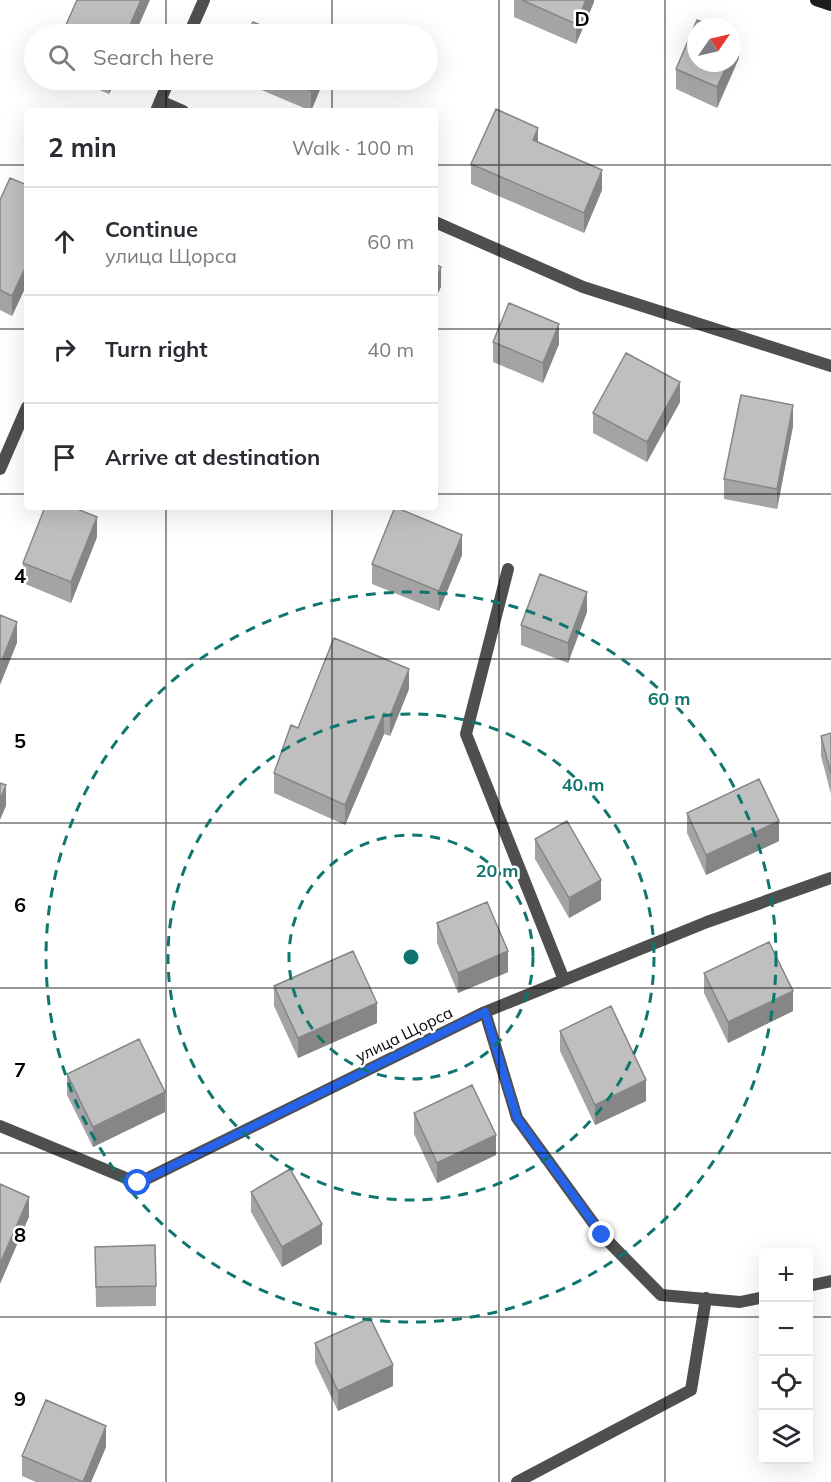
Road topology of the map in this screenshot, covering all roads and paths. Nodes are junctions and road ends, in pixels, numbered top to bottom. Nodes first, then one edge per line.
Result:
1 (204, 0) edge
2 (816, 0) edge
3 (831, 6) edge
4 (193, 24) edge
5 (165, 90) edge
6 (158, 106) edge
7 (438, 223) edge
8 (831, 366) edge
9 (24, 414) edge
10 (0, 470) edge
11 (508, 569) dead end
12 (831, 878) edge
13 (564, 980) junction
14 (485, 1012) junction
15 (0, 1126) edge
16 (831, 1281) edge
17 (813, 1285) edge
18 (706, 1298) junction
19 (759, 1298) edge
20 (517, 1482) edge

1 - 4 street
2 - 3 main road
5 - 6 street
7 - 8 street
9 - 10 street
11 - 13 street
12 - 13 street, улица Щорса
13 - 14 street, улица Щорса
14 - 15 street, улица Щорса
14 - 18 street
16 - 17 street
18 - 19 street
18 - 20 street

